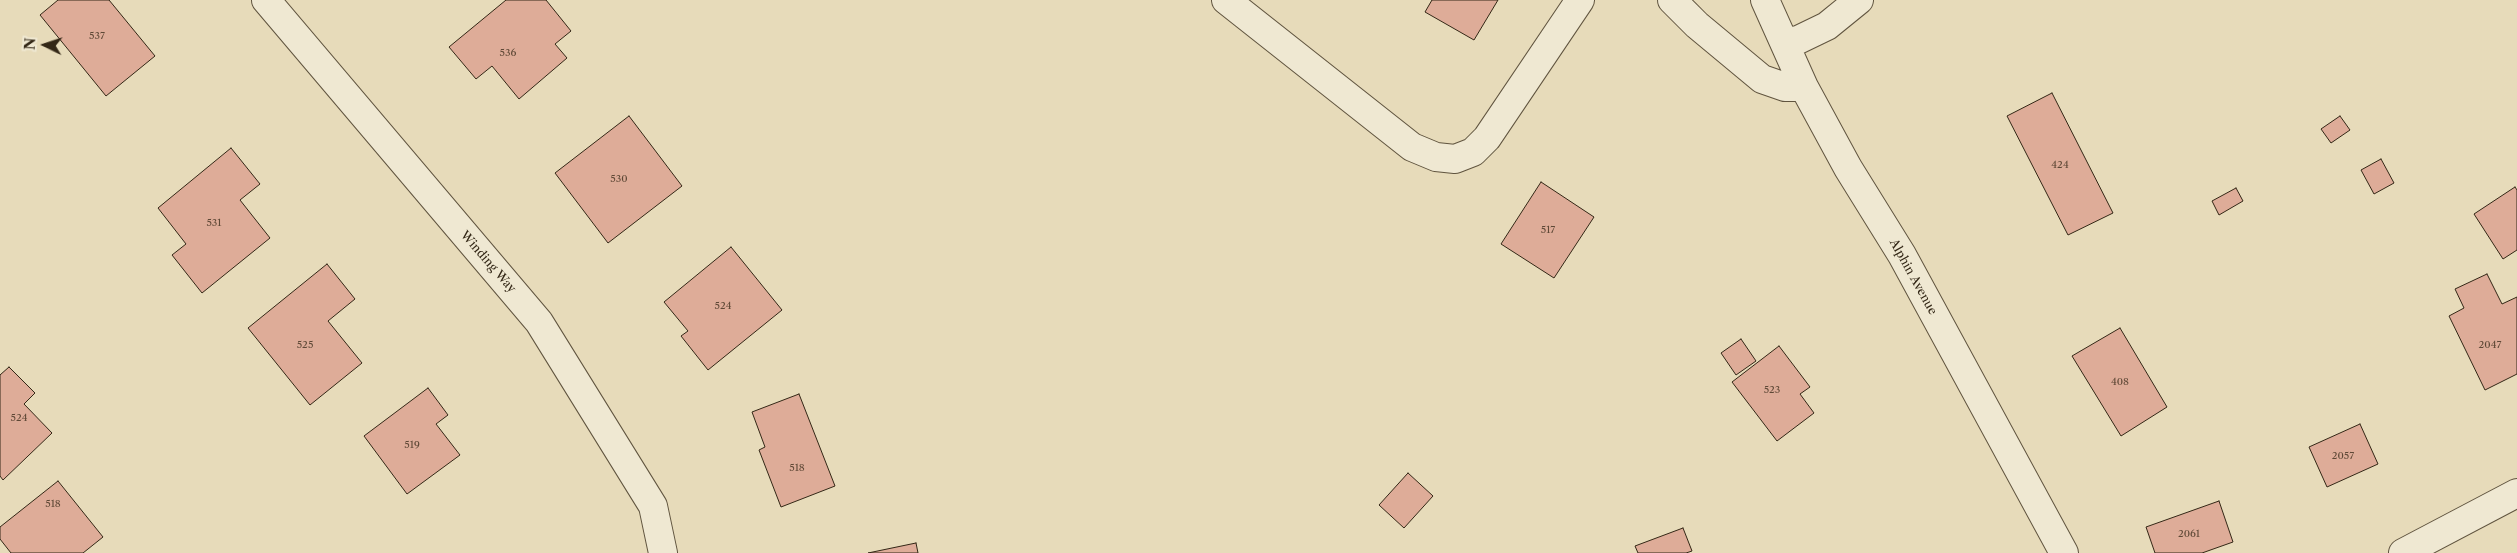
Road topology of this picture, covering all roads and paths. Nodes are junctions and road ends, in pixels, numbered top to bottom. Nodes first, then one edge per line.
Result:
1 (266, 0) edge
2 (1226, 0) edge
3 (1580, 0) edge
4 (1672, 0) edge
5 (1764, 0) edge
6 (1859, 0) edge
7 (1785, 43) junction
8 (1804, 87) junction
9 (2517, 493) edge
10 (663, 553) edge
11 (2064, 553) edge
12 (2402, 553) edge

1 - 10 street, Winding Way
2 - 3 street
4 - 8 street
5 - 7 street, Alphin Avenue
6 - 7 street
7 - 8 street, Alphin Avenue
8 - 11 street, Alphin Avenue
9 - 12 street

